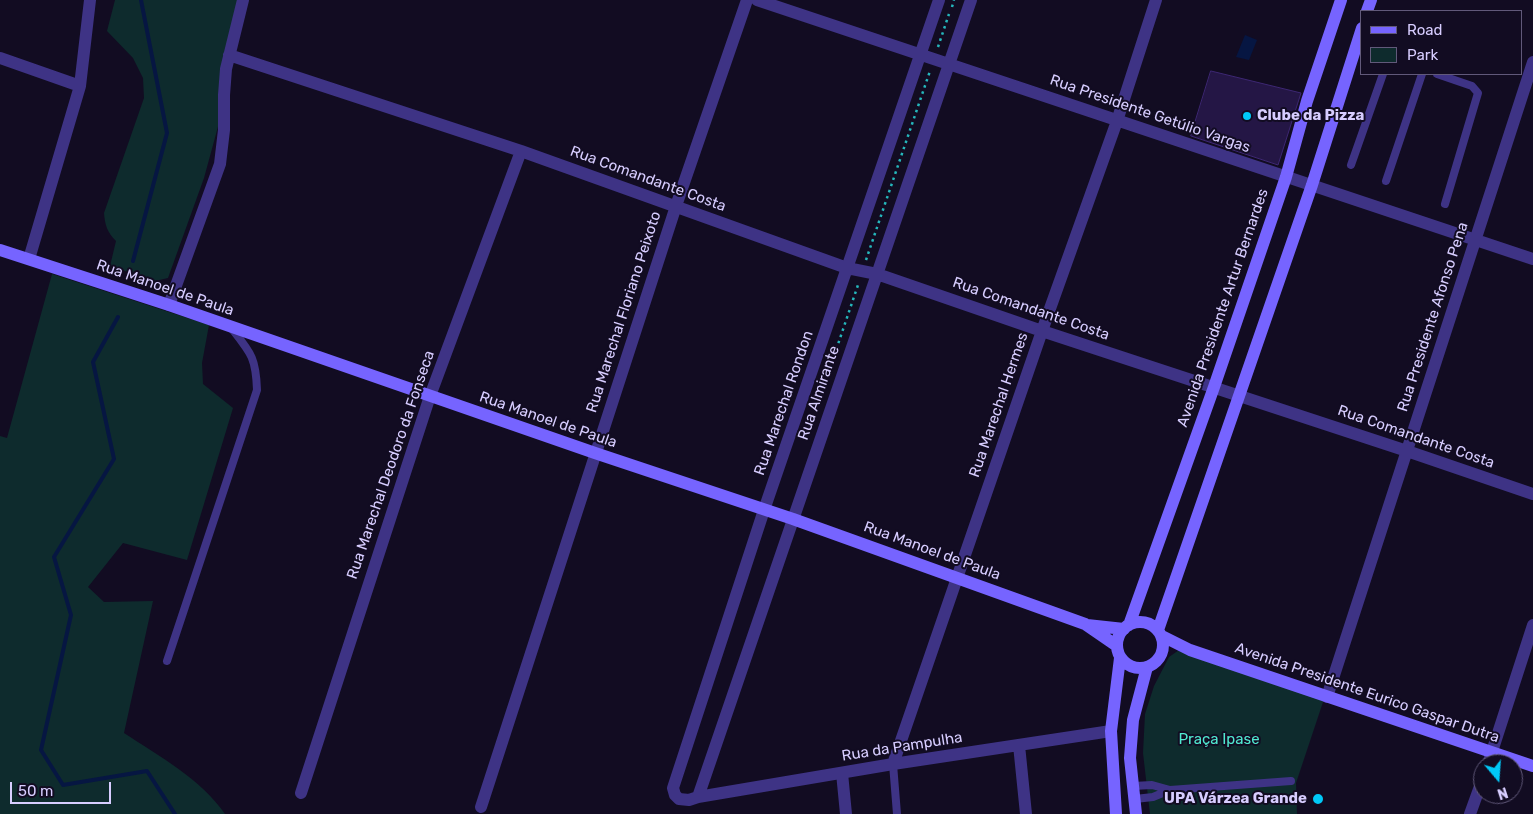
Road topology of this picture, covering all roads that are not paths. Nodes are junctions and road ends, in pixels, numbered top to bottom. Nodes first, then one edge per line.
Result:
1 (90, 0) edge
2 (244, 0) edge
3 (747, 0) edge
4 (757, 0) edge
5 (939, 0) edge
6 (971, 0) edge
7 (1156, 0) edge
8 (1340, 0) edge
9 (1359, 48) edge
10 (230, 55) junction
11 (920, 55) junction
12 (0, 58) edge
13 (1533, 62) edge
14 (949, 63) junction
15 (1383, 75) edge
16 (1422, 75) edge
17 (1440, 75) edge
18 (80, 86) junction
19 (1117, 121) junction
20 (521, 151) junction
21 (1351, 165) dead end
22 (1286, 177) junction
23 (1386, 181) dead end
24 (1312, 185) junction
25 (1445, 204) dead end
26 (676, 206) junction
27 (1475, 240) junction
28 (0, 250) edge
29 (29, 259) junction
30 (1533, 259) edge
31 (847, 268) junction
32 (877, 274) junction
33 (169, 305) junction
34 (231, 327) junction
35 (1042, 331) junction
36 (1214, 387) junction
37 (430, 396) junction
38 (1238, 396) junction
39 (1407, 451) junction
40 (595, 453) junction
41 (1533, 494) edge
42 (764, 510) junction
43 (793, 519) junction
44 (957, 578) junction
45 (1085, 624) junction
46 (1533, 625) edge
47 (1126, 626) junction
48 (1160, 633) junction
49 (1190, 650) junction
50 (1119, 652) junction
51 (1159, 658) junction
52 (167, 661) dead end
53 (1147, 667) junction
54 (1326, 696) junction
55 (1111, 731) junction
56 (1019, 745) junction
57 (1479, 754) edge
58 (1491, 754) edge
59 (893, 764) junction
60 (842, 772) junction
61 (1291, 781) dead end
62 (1133, 786) junction
63 (1170, 790) junction
64 (301, 793) dead end
65 (698, 797) junction
66 (1134, 799) junction
67 (481, 807) dead end
68 (846, 814) edge
69 (897, 814) edge
70 (1026, 814) edge
71 (1116, 814) edge
72 (1136, 814) edge

1 - 18 street
2 - 10 street
3 - 26 street, Rua Marechal Floriano Peixoto
4 - 11 street, Rua Presidente Getúlio Vargas
5 - 11 street, Rua Marechal Rondon
6 - 14 street, Rua Almirante
7 - 19 street, Rua Marechal Hermes
8 - 22 main road, Avenida Presidente Artur Bernardes
9 - 24 main road
10 - 20 street, Rua Comandante Costa
10 - 33 street
11 - 14 street, Rua Presidente Getúlio Vargas
11 - 31 street, Rua Marechal Rondon
12 - 18 street
13 - 27 street, Rua Presidente Afonso Pena
14 - 19 street, Rua Presidente Getúlio Vargas
14 - 32 street, Rua Almirante
15 - 21 lane
16 - 23 lane
17 - 25 lane
18 - 29 street
19 - 22 street, Rua Presidente Getúlio Vargas
19 - 35 street, Rua Marechal Hermes
20 - 26 street, Rua Comandante Costa
20 - 37 street, Rua Marechal Deodoro da Fonseca
22 - 24 street, Rua Presidente Getúlio Vargas
22 - 36 main road, Avenida Presidente Artur Bernardes
24 - 27 street, Rua Presidente Getúlio Vargas
24 - 38 main road
26 - 31 street, Rua Comandante Costa
26 - 40 street, Rua Marechal Floriano Peixoto
27 - 30 street, Rua Presidente Getúlio Vargas
27 - 39 street, Rua Presidente Afonso Pena
28 - 29 main road, Rua Manoel de Paula
29 - 33 main road, Rua Manoel de Paula
31 - 32 street, Rua Comandante Costa
31 - 42 street, Rua Marechal Rondon
32 - 35 street, Rua Comandante Costa
32 - 43 street, Rua Almirante
33 - 34 main road, Rua Manoel de Paula
34 - 37 main road, Rua Manoel de Paula
34 - 52 lane
35 - 36 street, Rua Comandante Costa
35 - 44 street, Rua Marechal Hermes
36 - 38 street, Rua Comandante Costa
36 - 47 main road, Avenida Presidente Artur Bernardes
37 - 40 main road, Rua Manoel de Paula
37 - 64 street, Rua Marechal Deodoro da Fonseca
38 - 39 street, Rua Comandante Costa
38 - 48 main road
39 - 41 street, Rua Comandante Costa
39 - 54 street, Rua Presidente Afonso Pena
40 - 42 main road, Rua Manoel de Paula
40 - 67 street, Rua Marechal Floriano Peixoto
42 - 43 main road, Rua Manoel de Paula
42 - 65 street, Rua Marechal Rondon
43 - 44 main road, Rua Manoel de Paula
43 - 65 street, Rua Almirante
44 - 45 main road, Rua Manoel de Paula
44 - 59 street, Rua Marechal Hermes
45 - 47 main road, Rua Manoel de Paula
45 - 50 main road, Rua Manoel de Paula
46 - 58 street
47 - 48 main road
47 - 50 main road
48 - 49 main road, Avenida Presidente Eurico Gaspar Dutra
48 - 51 main road
49 - 51 main road
49 - 54 main road, Avenida Presidente Eurico Gaspar Dutra
50 - 53 main road
50 - 55 main road
51 - 53 main road
53 - 62 main road
54 - 57 main road, Avenida Presidente Eurico Gaspar Dutra
55 - 56 street, Rua da Pampulha
55 - 71 main road
56 - 59 street, Rua da Pampulha
56 - 70 street
59 - 60 street, Rua da Pampulha
59 - 69 lane
60 - 65 street, Rua da Pampulha
60 - 68 street
61 - 63 lane
62 - 63 lane
62 - 66 main road
63 - 66 lane
66 - 72 main road

